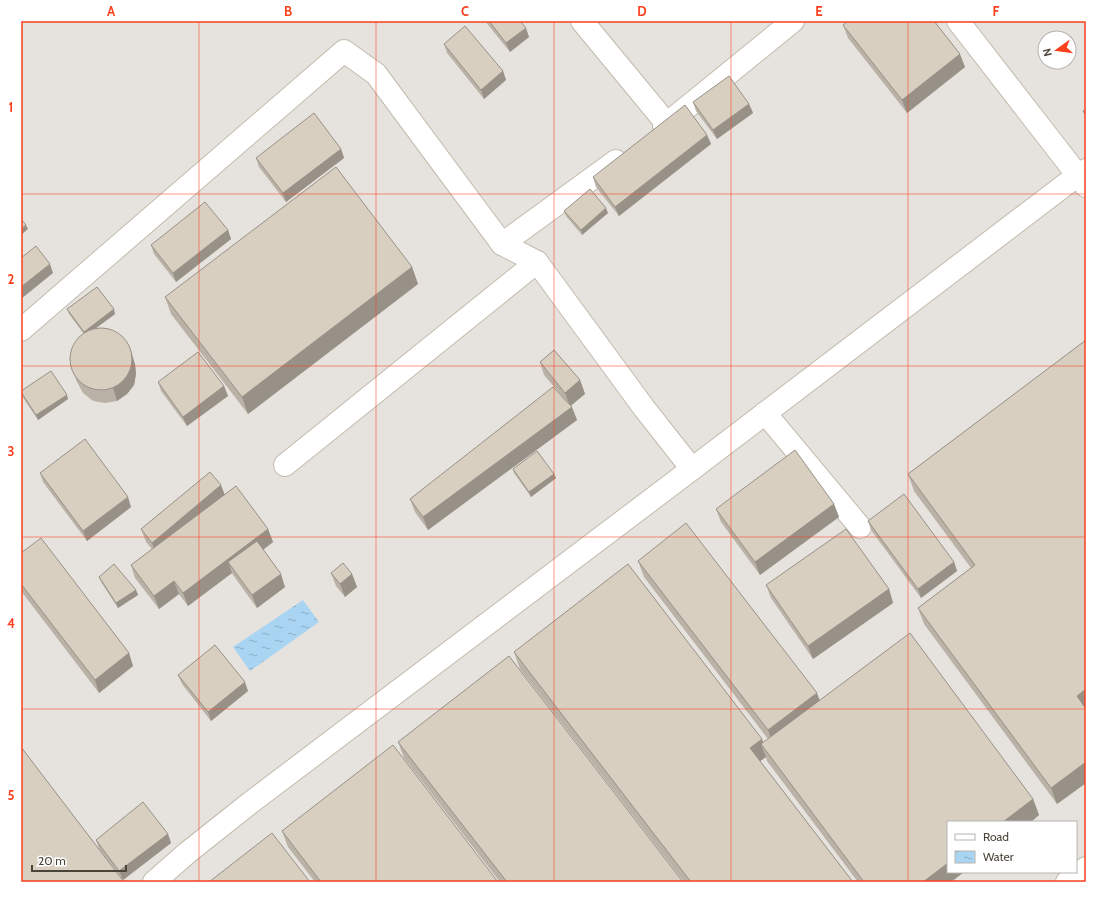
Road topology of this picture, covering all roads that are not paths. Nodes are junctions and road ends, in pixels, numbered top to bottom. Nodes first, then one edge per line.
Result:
1 (582, 21) edge
2 (793, 21) edge
3 (958, 21) edge
4 (667, 124) junction
5 (648, 138) edge
6 (629, 152) edge
7 (1083, 177) edge
8 (502, 244) junction
9 (537, 262) junction
10 (21, 330) edge
11 (765, 413) junction
12 (285, 465) dead end
13 (692, 470) junction
14 (860, 527) dead end
15 (1086, 868) edge
16 (154, 882) edge
17 (1067, 882) edge

1 - 4 lane
2 - 4 lane
3 - 7 lane
4 - 5 lane
6 - 8 lane
7 - 11 lane
8 - 9 lane
8 - 10 lane
9 - 12 lane
9 - 13 lane
11 - 13 lane
11 - 14 lane
13 - 16 lane
15 - 17 lane

